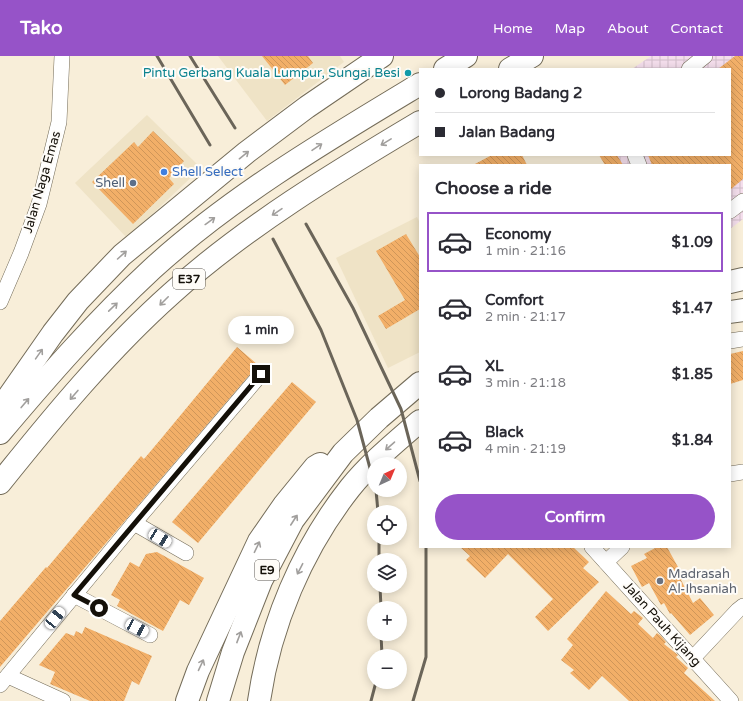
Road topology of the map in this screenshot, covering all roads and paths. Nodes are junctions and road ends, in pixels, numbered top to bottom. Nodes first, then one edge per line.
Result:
1 (62, 56) edge
2 (382, 56) edge
3 (466, 56) edge
4 (532, 56) edge
5 (705, 56) edge
6 (447, 68) edge
7 (512, 68) edge
8 (689, 68) edge
9 (419, 85) edge
10 (419, 123) edge
11 (743, 201) edge
12 (731, 210) edge
13 (743, 279) edge
14 (731, 282) edge
15 (0, 302) edge
16 (743, 310) edge
17 (731, 312) edge
18 (743, 339) edge
19 (731, 340) edge
20 (261, 374) dead end
21 (419, 384) edge
22 (0, 409) edge
23 (419, 422) edge
24 (0, 433) edge
25 (343, 453) junction
26 (743, 472) edge
27 (731, 474) edge
28 (0, 483) edge
29 (134, 523) junction
30 (593, 548) edge
31 (621, 548) edge
32 (186, 553) dead end
33 (606, 562) junction
34 (74, 595) junction
35 (743, 606) edge
36 (150, 635) dead end
37 (693, 658) junction
38 (4, 681) edge
39 (63, 701) edge
40 (187, 701) edge
41 (218, 701) edge
42 (259, 701) edge
43 (731, 701) edge

1 - 15 street, Jalan Naga Emas
22 -> 2 highway
3 - 6 highway
4 - 7 highway
5 - 8 street
24 -> 9 highway, E37
10 -> 28 highway, E37
11 - 12 street
13 - 14 highway
16 - 17 highway
18 - 19 street
20 - 29 street
21 - 25 highway, E9
23 -> 42 highway, E9
40 -> 25 highway
41 -> 25 highway, E9
26 - 27 street
29 - 32 street
29 - 34 street
30 - 33 street, Jalan Pauh Kijang
31 - 33 street
33 - 37 street, Jalan Pauh Kijang
34 - 36 street
34 - 38 street
35 - 37 street
37 - 43 street, Jalan Pauh Kijang
38 - 39 street

